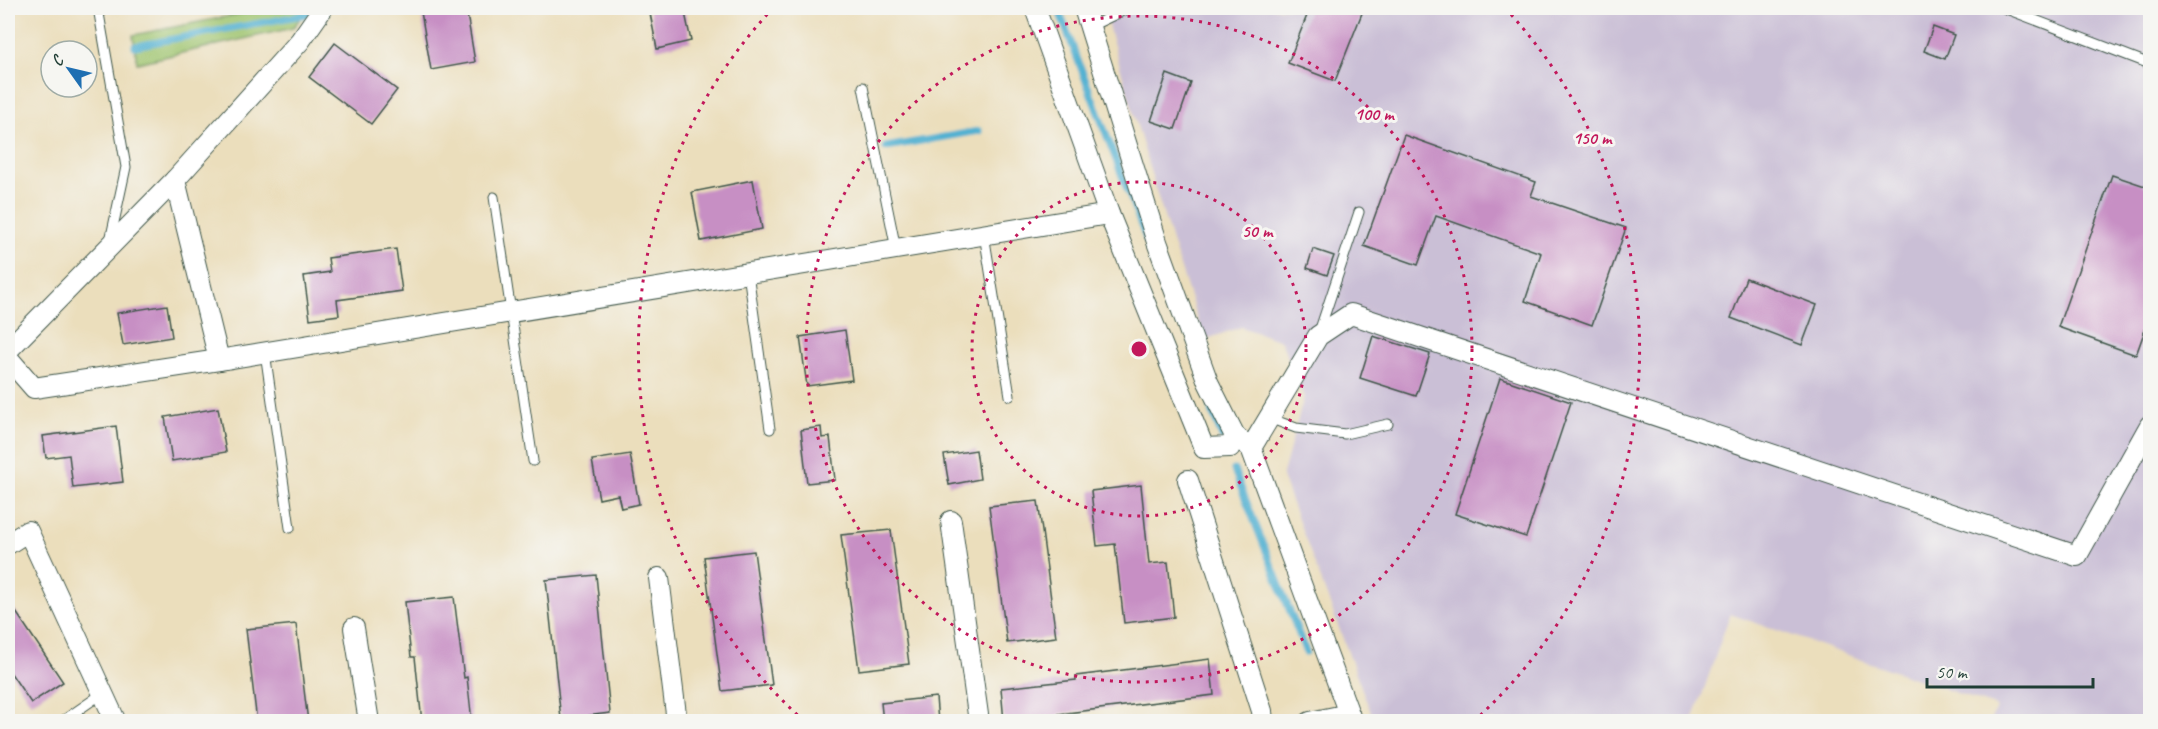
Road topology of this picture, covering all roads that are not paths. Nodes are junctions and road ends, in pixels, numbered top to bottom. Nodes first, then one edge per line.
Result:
1 (98, 8) edge
2 (323, 8) edge
3 (1035, 8) edge
4 (1129, 8) edge
5 (2004, 8) edge
6 (1088, 17) edge
7 (2151, 64) edge
8 (863, 87) dead end
9 (175, 180) junction
10 (494, 197) dead end
11 (1359, 212) dead end
12 (1109, 214) junction
13 (984, 234) junction
14 (108, 247) junction
15 (896, 249) junction
16 (748, 273) junction
17 (512, 312) junction
18 (1318, 336) junction
19 (8, 350) edge
20 (265, 352) junction
21 (8, 358) edge
22 (219, 360) junction
23 (1010, 396) dead end
24 (1269, 418) junction
25 (1388, 424) dead end
26 (2151, 425) edge
27 (770, 429) dead end
28 (1235, 436) junction
29 (1251, 448) junction
30 (533, 461) dead end
31 (1188, 480) dead end
32 (951, 521) dead end
33 (290, 528) dead end
34 (8, 544) edge
35 (659, 578) dead end
36 (354, 628) dead end
37 (103, 693) junction
38 (1350, 718) edge
39 (61, 722) edge
40 (116, 722) edge
41 (369, 722) edge
42 (677, 722) edge
43 (979, 722) edge
44 (1263, 722) edge
45 (1310, 722) edge

1 - 14 lane
2 - 9 street
3 - 12 street
4 - 6 lane
5 - 7 lane
6 - 28 street
8 - 15 lane
9 - 14 street
9 - 22 street
10 - 17 lane
11 - 18 lane
12 - 13 street
12 - 28 street
13 - 15 street
13 - 23 lane
14 - 19 street
15 - 16 street
16 - 17 street
16 - 27 lane
17 - 20 street
17 - 30 lane
18 - 24 street
18 - 26 street
20 - 22 street
20 - 33 lane
21 - 22 street
24 - 25 lane
24 - 29 street
28 - 29 street
29 - 38 street
31 - 44 street
32 - 43 street
34 - 37 street
35 - 42 street
36 - 41 street
37 - 39 lane
37 - 40 street
38 - 45 street

